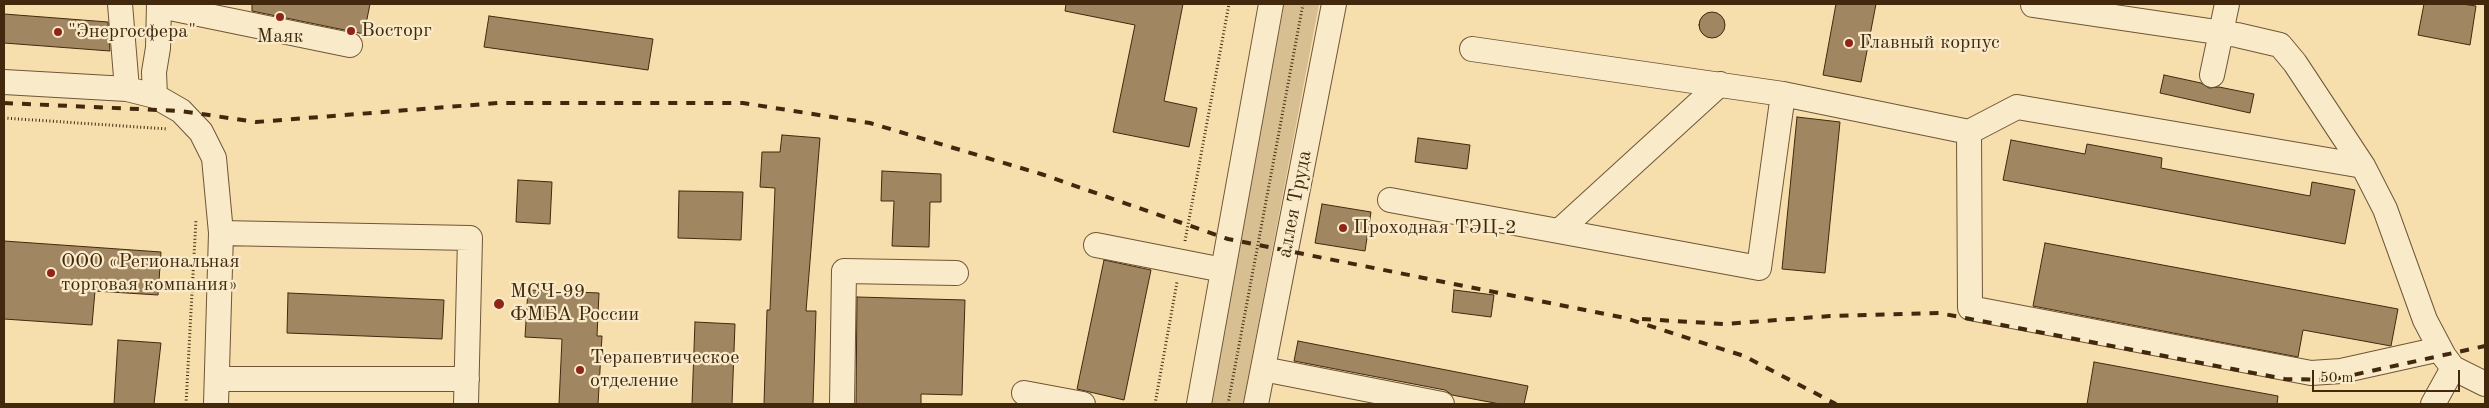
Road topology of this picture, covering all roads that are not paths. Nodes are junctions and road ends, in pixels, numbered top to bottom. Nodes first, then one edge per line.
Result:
1 (120, 4) edge
2 (1272, 4) edge
3 (1334, 4) edge
4 (2227, 4) edge
5 (159, 5) edge
6 (2033, 5) edge
7 (2222, 33) junction
8 (350, 45) dead end
9 (1472, 49) dead end
10 (2212, 75) dead end
11 (4, 82) edge
12 (1720, 84) junction
13 (127, 89) junction
14 (1783, 94) junction
15 (156, 96) junction
16 (1969, 132) junction
17 (2363, 166) junction
18 (1390, 200) dead end
19 (1559, 231) junction
20 (221, 233) junction
21 (1096, 245) dead end
22 (1223, 270) junction
23 (956, 273) dead end
24 (2440, 349) junction
25 (2453, 368) junction
26 (1263, 369) junction
27 (217, 378) junction
28 (467, 379) junction
29 (2485, 384) edge
30 (1024, 393) dead end
31 (216, 404) edge
32 (466, 404) edge
33 (842, 404) edge
34 (1083, 404) edge
35 (1199, 404) edge
36 (1256, 404) edge
37 (1442, 404) edge
38 (2434, 404) edge

1 - 13 street
2 - 22 street
3 - 26 street, аллея Труда
4 - 7 street
5 - 8 street
5 - 15 street
6 - 7 street
7 - 10 street
7 - 17 street
9 - 12 street
11 - 13 street
12 - 14 street
12 - 19 street
13 - 15 street
14 - 16 street
14 - 19 street
15 - 20 street
16 - 17 street
16 - 24 street
17 - 24 street
18 - 19 street
20 - 27 street
20 - 28 street
21 - 22 street
22 - 35 street
23 - 33 street
24 - 25 street
25 - 29 street
25 - 38 street
26 - 36 street, аллея Труда
26 - 37 street
27 - 28 street
27 - 31 street
28 - 32 street
30 - 34 street

